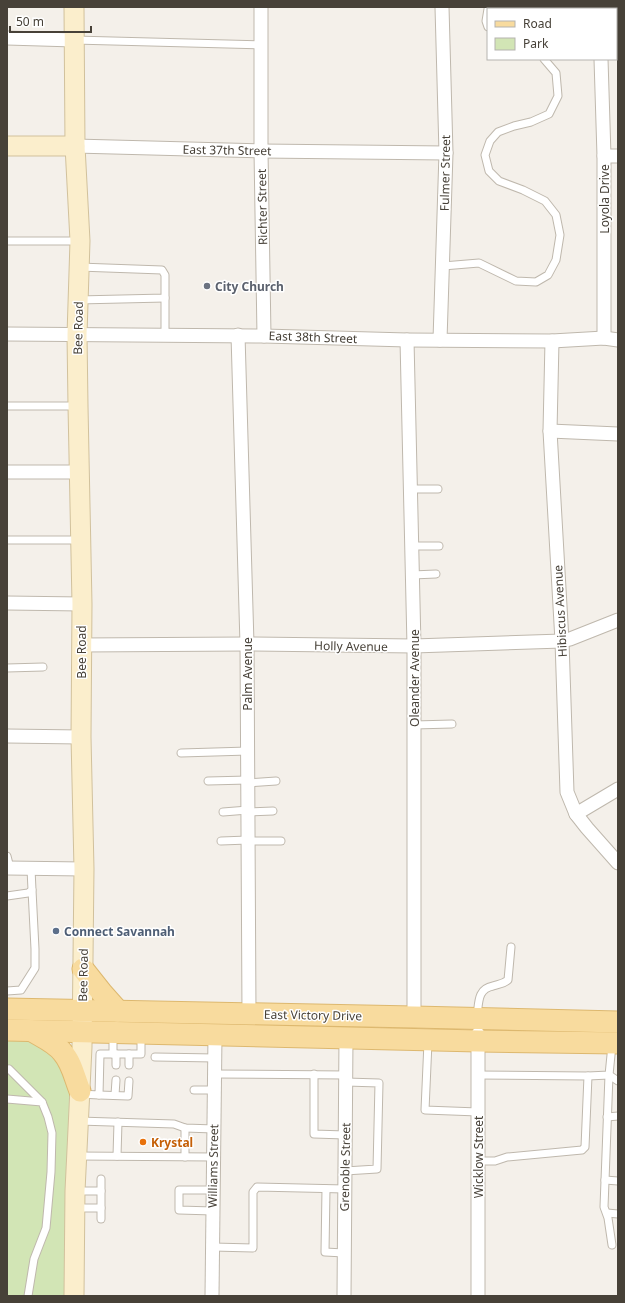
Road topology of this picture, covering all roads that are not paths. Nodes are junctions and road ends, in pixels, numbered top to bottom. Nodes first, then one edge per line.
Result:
1 (74, 7) edge
2 (261, 7) edge
3 (442, 7) edge
4 (7, 38) edge
5 (74, 40) junction
6 (261, 45) junction
7 (545, 60) edge
8 (601, 60) edge
9 (7, 146) edge
10 (75, 146) junction
11 (261, 151) junction
12 (446, 153) junction
13 (604, 156) junction
14 (618, 156) edge
15 (7, 241) edge
16 (80, 241) junction
17 (442, 266) junction
18 (79, 267) junction
19 (165, 298) junction
20 (78, 300) junction
21 (7, 334) edge
22 (78, 335) junction
23 (165, 335) junction
24 (238, 335) junction
25 (264, 336) junction
26 (604, 338) junction
27 (407, 340) junction
28 (440, 340) junction
29 (618, 340) edge
30 (552, 341) junction
31 (7, 406) edge
32 (78, 406) junction
33 (550, 431) junction
34 (618, 434) edge
35 (7, 472) edge
36 (79, 472) junction
37 (410, 489) junction
38 (438, 489) dead end
39 (7, 540) edge
40 (80, 540) junction
41 (412, 546) junction
42 (440, 546) dead end
43 (436, 574) dead end
44 (412, 575) junction
45 (7, 603) edge
46 (82, 604) junction
47 (618, 620) edge
48 (562, 641) junction
49 (247, 644) junction
50 (81, 645) junction
51 (414, 646) junction
52 (43, 667) dead end
53 (7, 668) edge
54 (452, 724) dead end
55 (414, 725) junction
56 (7, 736) edge
57 (81, 737) junction
58 (248, 751) junction
59 (181, 753) dead end
60 (208, 780) dead end
61 (248, 781) junction
62 (276, 781) dead end
63 (618, 789) edge
64 (248, 811) junction
65 (273, 811) dead end
66 (223, 812) dead end
67 (576, 814) junction
68 (221, 841) dead end
69 (248, 841) junction
70 (281, 841) dead end
71 (618, 863) edge
72 (8, 864) edge
73 (31, 869) junction
74 (84, 869) junction
75 (32, 890) junction
76 (7, 896) edge
77 (510, 947) dead end
78 (83, 969) junction
79 (7, 991) edge
80 (15, 1002) edge
81 (82, 1010) junction
82 (118, 1011) junction
83 (249, 1014) junction
84 (414, 1016) junction
85 (477, 1019) junction
86 (618, 1022) edge
87 (7, 1030) edge
88 (32, 1031) junction
89 (82, 1032) junction
90 (113, 1032) junction
91 (141, 1033) junction
92 (215, 1035) junction
93 (346, 1038) junction
94 (429, 1040) junction
95 (478, 1041) junction
96 (615, 1043) edge
97 (115, 1054) junction
98 (129, 1054) junction
99 (155, 1057) dead end
100 (215, 1058) junction
101 (116, 1065) dead end
102 (129, 1065) dead end
103 (9, 1069) dead end
104 (214, 1074) junction
105 (314, 1074) junction
106 (478, 1075) junction
107 (609, 1075) junction
108 (588, 1076) junction
109 (346, 1078) junction
110 (116, 1080) dead end
111 (129, 1081) dead end
112 (618, 1081) edge
113 (194, 1090) dead end
114 (214, 1090) junction
115 (86, 1093) junction
116 (115, 1095) junction
117 (7, 1099) edge
118 (42, 1102) junction
119 (478, 1112) junction
120 (618, 1116) edge
121 (607, 1117) junction
122 (79, 1121) junction
123 (118, 1122) junction
124 (184, 1128) junction
125 (214, 1129) junction
126 (346, 1135) junction
127 (77, 1156) junction
128 (117, 1156) junction
129 (185, 1157) junction
130 (214, 1157) junction
131 (478, 1161) junction
132 (345, 1171) junction
133 (101, 1179) dead end
134 (605, 1180) junction
135 (618, 1180) edge
136 (326, 1189) junction
137 (345, 1189) junction
138 (213, 1190) junction
139 (101, 1191) junction
140 (75, 1200) junction
141 (101, 1208) junction
142 (213, 1211) junction
143 (606, 1214) junction
144 (618, 1214) edge
145 (101, 1219) dead end
146 (612, 1245) dead end
147 (213, 1247) junction
148 (344, 1252) junction
149 (28, 1296) edge
150 (74, 1296) edge
151 (212, 1296) edge
152 (344, 1296) edge
153 (478, 1296) edge

1 - 5 main road, Bee Road
2 - 6 street, Richter Street
3 - 12 street, Fulmer Street
4 - 5 street
5 - 6 lane
5 - 10 main road, Bee Road
6 - 11 street, Richter Street
7 - 17 lane
8 - 13 street, Loyola Drive
9 - 10 main road, East 37th Street
10 - 11 street, East 37th Street
10 - 16 main road, Bee Road
11 - 12 street, East 37th Street
11 - 25 street, Richter Street
12 - 17 street, Fulmer Street
13 - 14 street
13 - 26 street, Loyola Drive
15 - 16 lane
16 - 18 main road, Bee Road
17 - 28 street, Fulmer Street
18 - 19 lane
18 - 20 main road, Bee Road
19 - 20 lane
19 - 23 lane
20 - 22 main road, Bee Road
21 - 22 street, East 38th Street
22 - 23 street, East 38th Street
22 - 32 main road, Bee Road
23 - 24 street, East 38th Street
24 - 25 street, East 38th Street
24 - 49 street, Palm Avenue
25 - 27 street, East 38th Street
26 - 29 street, East 38th Street
26 - 30 street, East 38th Street
27 - 28 street, East 38th Street
27 - 37 street, Oleander Avenue
28 - 30 street, East 38th Street
30 - 33 street, Hibiscus Avenue
31 - 32 lane
32 - 36 main road, Bee Road
33 - 34 street
33 - 48 street, Hibiscus Avenue
35 - 36 street
36 - 40 main road, Bee Road
37 - 38 lane
37 - 41 street, Oleander Avenue
39 - 40 lane
40 - 46 main road, Bee Road
41 - 42 lane
41 - 44 street, Oleander Avenue
43 - 44 lane
44 - 51 street, Oleander Avenue
45 - 46 street
46 - 50 main road, Bee Road
47 - 48 street, Holly Avenue
48 - 51 street, Holly Avenue
48 - 67 street, Hibiscus Avenue
49 - 50 street, Holly Avenue
49 - 51 street, Holly Avenue
49 - 58 street, Palm Avenue
50 - 57 main road, Bee Road
51 - 55 street, Oleander Avenue
52 - 53 lane
54 - 55 lane
55 - 84 street, Oleander Avenue
56 - 57 street
57 - 74 main road, Bee Road
58 - 59 lane
58 - 61 street, Palm Avenue
60 - 61 lane
61 - 62 lane
61 - 64 street, Palm Avenue
63 - 67 street
64 - 65 lane
64 - 66 lane
64 - 69 street, Palm Avenue
67 - 71 street, Hibiscus Avenue
68 - 69 lane
69 - 70 lane
69 - 83 street, Palm Avenue
72 - 73 street
73 - 74 street
73 - 75 lane
74 - 78 main road, Bee Road
75 - 76 lane
75 - 80 lane
77 - 85 lane
78 - 81 main road, Bee Road
78 - 82 main road
79 - 80 lane
80 - 81 main road, East Victory Drive
81 - 82 main road, East Victory Drive
81 - 89 main road, Bee Road
82 - 83 main road, East Victory Drive
83 - 84 main road, East Victory Drive
84 - 85 main road, East Victory Drive
85 - 86 main road, East Victory Drive
85 - 95 street, Wicklow Street
87 - 88 main road, East Victory Drive
88 - 89 main road, East Victory Drive
88 - 115 main road
89 - 90 main road, East Victory Drive
89 - 115 main road, Bee Road
90 - 91 main road, East Victory Drive
90 - 97 lane
91 - 92 main road, East Victory Drive
91 - 98 lane
92 - 93 main road, East Victory Drive
92 - 100 street, Williams Street
93 - 94 main road, East Victory Drive
93 - 109 street, Grenoble Street
94 - 95 main road, East Victory Drive
94 - 119 lane
95 - 96 main road, East Victory Drive
95 - 106 street, Wicklow Street
96 - 107 lane
97 - 98 lane
97 - 101 lane
97 - 115 lane
98 - 102 lane
99 - 100 lane
100 - 104 street, Williams Street
103 - 118 lane
104 - 105 lane
104 - 114 street, Williams Street
105 - 109 lane
105 - 126 lane
106 - 108 lane
106 - 119 street, Wicklow Street
107 - 108 lane
107 - 112 lane
107 - 121 lane
108 - 131 lane
109 - 126 street, Grenoble Street
109 - 132 lane
110 - 116 lane
111 - 116 lane
113 - 114 lane
114 - 125 street, Williams Street
115 - 116 lane
115 - 122 main road, Bee Road
117 - 118 lane
118 - 149 lane
119 - 131 street, Wicklow Street
120 - 121 lane
121 - 134 lane
122 - 123 lane
122 - 127 main road, Bee Road
123 - 124 lane
123 - 128 lane
124 - 125 lane
124 - 129 lane
125 - 130 street, Williams Street
126 - 132 street, Grenoble Street
127 - 128 lane
127 - 140 main road, Bee Road
128 - 129 lane
129 - 130 lane
130 - 138 street, Williams Street
131 - 153 street, Wicklow Street
132 - 137 street, Grenoble Street
133 - 139 lane
134 - 135 lane
134 - 143 lane
136 - 137 lane
136 - 147 lane
136 - 148 lane
137 - 148 street, Grenoble Street
138 - 142 street, Williams Street
138 - 142 lane
139 - 140 lane
139 - 141 lane
140 - 141 lane
140 - 150 main road, Bee Road
141 - 145 lane
142 - 147 street, Williams Street
143 - 144 lane
143 - 146 lane
147 - 151 street, Williams Street
148 - 152 street, Grenoble Street

